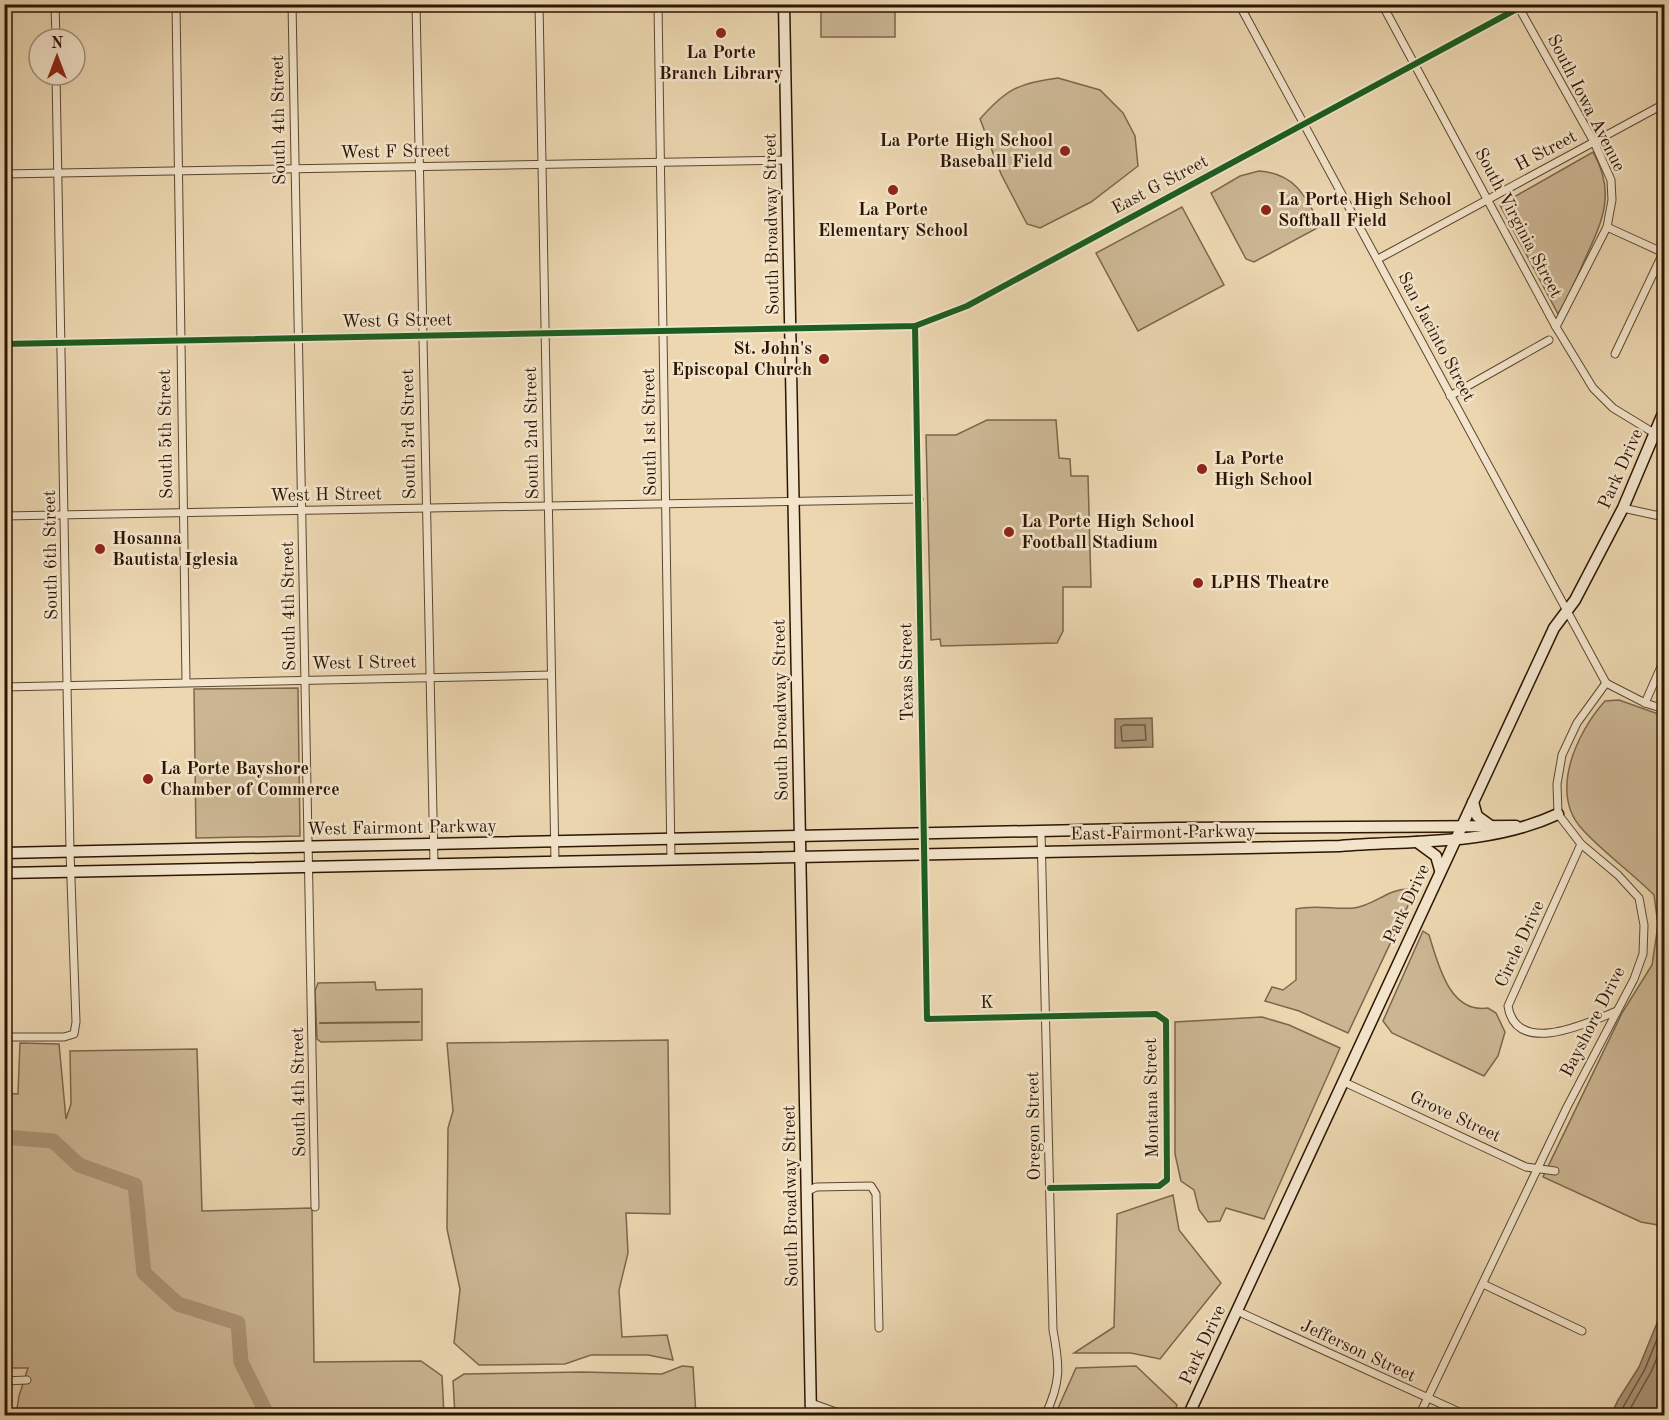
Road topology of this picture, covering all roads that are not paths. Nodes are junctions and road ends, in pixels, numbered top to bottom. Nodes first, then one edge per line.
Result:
1 (55, 4) edge
2 (176, 4) edge
3 (292, 4) edge
4 (416, 4) edge
5 (539, 4) edge
6 (658, 4) edge
7 (784, 4) edge
8 (1239, 4) edge
9 (1382, 4) edge
10 (1660, 4) edge
11 (1521, 6) edge
12 (1665, 13) edge
13 (56, 27) edge
14 (1415, 64) junction
15 (56, 87) edge
16 (1665, 104) edge
17 (1303, 124) junction
18 (1594, 142) junction
19 (787, 160) junction
20 (661, 162) junction
21 (542, 164) junction
22 (419, 166) junction
23 (295, 169) junction
24 (177, 171) junction
25 (59, 173) junction
26 (4, 174) edge
27 (1489, 199) junction
28 (1607, 227) junction
29 (1664, 253) edge
30 (1378, 259) junction
31 (915, 326) junction
32 (1556, 327) junction
33 (790, 329) junction
34 (663, 331) junction
35 (545, 333) junction
36 (422, 336) junction
37 (299, 338) junction
38 (1549, 340) dead end
39 (180, 341) junction
40 (61, 343) junction
41 (4, 344) edge
42 (1615, 354) dead end
43 (1450, 396) junction
44 (1665, 411) edge
45 (1654, 433) junction
46 (919, 499) junction
47 (792, 502) junction
48 (667, 503) junction
49 (549, 505) junction
50 (426, 508) junction
51 (1623, 508) junction
52 (303, 511) junction
53 (183, 513) junction
54 (65, 515) junction
55 (4, 516) edge
56 (1665, 517) edge
57 (1567, 611) junction
58 (1665, 660) edge
59 (551, 675) junction
60 (430, 677) junction
61 (305, 680) junction
62 (186, 682) junction
63 (1606, 683) junction
64 (69, 686) junction
65 (4, 687) edge
66 (1645, 703) junction
67 (1665, 709) edge
68 (1473, 802) junction
69 (1558, 814) junction
70 (1462, 825) junction
71 (1525, 825) junction
72 (1491, 826) junction
73 (1176, 828) junction
74 (1041, 832) junction
75 (924, 833) junction
76 (800, 835) junction
77 (731, 837) junction
78 (672, 839) junction
79 (1454, 840) junction
80 (1416, 841) junction
81 (555, 842) junction
82 (434, 844) junction
83 (1581, 844) junction
84 (309, 847) junction
85 (189, 849) junction
86 (1175, 849) junction
87 (70, 851) junction
88 (1042, 852) junction
89 (4, 853) edge
90 (926, 854) junction
91 (800, 856) junction
92 (732, 858) junction
93 (671, 860) junction
94 (555, 861) junction
95 (434, 863) junction
96 (309, 866) junction
97 (190, 869) junction
98 (1440, 870) junction
99 (72, 871) junction
100 (4, 873) edge
101 (1617, 1011) junction
102 (1046, 1016) junction
103 (1162, 1017) joint
104 (927, 1019) joint
105 (4, 1037) edge
106 (1344, 1082) junction
107 (1539, 1167) junction
108 (1555, 1170) dead end
109 (1050, 1188) junction
110 (808, 1191) junction
111 (315, 1207) dead end
112 (1483, 1284) junction
113 (1237, 1311) junction
114 (879, 1328) dead end
115 (1582, 1331) dead end
116 (27, 1380) dead end
117 (4, 1381) edge
118 (1428, 1398) junction
119 (811, 1403) junction
120 (811, 1416) edge
121 (847, 1416) edge
122 (1045, 1416) edge
123 (1188, 1416) edge
124 (1419, 1416) edge
125 (1468, 1416) edge

1 - 13 street
2 - 24 street, South 5th Street
3 - 23 street, South 4th Street
4 - 22 street, South 3rd Street
5 - 21 street, South 2nd Street
6 - 20 street, South 1st Street
7 - 19 main road, South Broadway Street
8 - 17 street, San Jacinto Street
9 - 14 street, South Virginia Street
10 - 12 street
11 - 14 street, East G Street
11 - 18 street, South Iowa Avenue
14 - 17 street, East G Street
14 - 27 street, South Virginia Street
15 - 25 street, South 6th Street
16 - 18 street, H Street
17 - 30 street, San Jacinto Street
17 - 31 street, East G Street
18 - 27 street, H Street
18 - 28 street, South Iowa Avenue
19 - 20 street, West F Street
19 - 33 main road, South Broadway Street
20 - 21 street, West F Street
20 - 34 street, South 1st Street
21 - 22 street, West F Street
21 - 35 street, South 2nd Street
22 - 23 street, West F Street
22 - 36 street, South 3rd Street
23 - 24 street, West F Street
23 - 37 street, South 4th Street
24 - 25 street, West F Street
24 - 39 street, South 5th Street
25 - 26 street, West F Street
25 - 40 street, South 6th Street
27 - 30 street, H Street
27 - 32 street, South Virginia Street
28 - 29 street
28 - 32 street, South Iowa Avenue
29 - 42 street
30 - 43 street, San Jacinto Street
31 - 33 street, East G Street
31 - 46 street, Texas Street
32 - 45 street, South Virginia Street
33 - 34 street, West G Street
33 - 47 main road, South Broadway Street
34 - 35 street, West G Street
34 - 48 street, South 1st Street
35 - 36 street, West G Street
35 - 49 street, South 2nd Street
36 - 37 street, West G Street
36 - 50 street, South 3rd Street
37 - 39 street, West G Street
37 - 52 street, South 4th Street
38 - 43 street
39 - 40 street, West G Street
39 - 53 street, South 5th Street
40 - 41 street, West G Street
40 - 54 street, South 6th Street
43 - 57 street, San Jacinto Street
44 - 45 main road, Park Drive
45 - 51 main road, Park Drive
46 - 47 street, West H Street
46 - 75 street, Texas Street
47 - 48 street, West H Street
47 - 76 main road, South Broadway Street
48 - 49 street, West H Street
48 - 78 street, South 1st Street
49 - 50 street, West H Street
49 - 59 street, South 2nd Street
50 - 52 street, West H Street
50 - 60 street, South 3rd Street
51 - 56 street
51 - 57 main road, Park Drive
52 - 53 street, West H Street
52 - 61 street, South 4th Street
53 - 54 street, West H Street
53 - 62 street, South 5th Street
54 - 55 street, West H Street
54 - 64 street, South 6th Street
57 - 63 street, San Jacinto Street
57 - 68 main road, Park Drive
58 - 66 street
59 - 60 street, West I Street
59 - 81 street, South 2nd Street
60 - 61 street, West I Street
60 - 82 street, South 3rd Street
61 - 62 street, West I Street
61 - 84 street, South 4th Street
62 - 64 street, West I Street
63 - 66 street
63 - 69 street
64 - 65 street, West I Street
64 - 87 street, South 6th Street
66 - 67 street
68 - 70 main road, Park Drive
68 - 72 main road
69 - 71 main road, East Fairmont Parkway
69 - 83 street, Bayshore Drive
70 - 72 main road, East Fairmont Parkway
70 - 73 main road, East Fairmont Parkway
70 - 79 main road, Park Drive
71 - 72 main road, East Fairmont Parkway
71 - 79 main road, East Fairmont Parkway
73 - 74 main road, East Fairmont Parkway
73 - 86 main road
74 - 75 main road, East Fairmont Parkway
74 - 88 street, Oregon Street
75 - 76 main road, East Fairmont Parkway
75 - 90 street, Texas Street
76 - 77 main road, West Fairmont Parkway
76 - 91 main road, South Broadway Street
77 - 78 main road, West Fairmont Parkway
77 - 92 main road
78 - 81 main road, West Fairmont Parkway
78 - 93 street, South 1st Street
79 - 80 main road, East Fairmont Parkway
79 - 98 main road, Park Drive
80 - 86 main road, East Fairmont Parkway
80 - 98 main road
81 - 82 main road, West Fairmont Parkway
81 - 94 street, South 2nd Street
82 - 84 main road, West Fairmont Parkway
82 - 95 street, South 3rd Street
83 - 101 street, Bayshore Drive
83 - 101 street, Circle Drive
84 - 85 main road, West Fairmont Parkway
84 - 96 street, South 4th Street
85 - 87 main road, West Fairmont Parkway
85 - 97 main road
86 - 88 main road, East Fairmont Parkway
87 - 89 main road, West Fairmont Parkway
87 - 99 street, South 6th Street
88 - 90 main road, East Fairmont Parkway
88 - 102 street, Oregon Street
90 - 91 main road, East Fairmont Parkway
90 - 104 street, Texas Street
91 - 92 main road, West Fairmont Parkway
91 - 110 main road, South Broadway Street
92 - 93 main road, West Fairmont Parkway
93 - 94 main road, West Fairmont Parkway
94 - 95 main road, West Fairmont Parkway
95 - 96 main road, West Fairmont Parkway
96 - 97 main road, West Fairmont Parkway
96 - 111 street, South 4th Street
97 - 99 main road, West Fairmont Parkway
98 - 106 main road, Park Drive
99 - 100 main road, West Fairmont Parkway
99 - 105 street, South 6th Street
101 - 107 street, Bayshore Drive
102 - 103 street, K
102 - 104 street, K
102 - 109 street, Oregon Street
103 - 109 street, Montana Street
106 - 107 street, Grove Street
106 - 113 main road, Park Drive
107 - 108 street, Grove Street
107 - 112 street, Bayshore Drive
109 - 122 street, Oregon Street
110 - 114 street
110 - 119 main road, South Broadway Street
112 - 115 street
112 - 118 street, Bayshore Drive
113 - 118 street, Jefferson Street
113 - 123 main road, Park Drive
116 - 117 street
118 - 124 street, Bayshore Drive
118 - 125 street, Jefferson Street
119 - 120 main road, South Broadway Street
119 - 121 street

